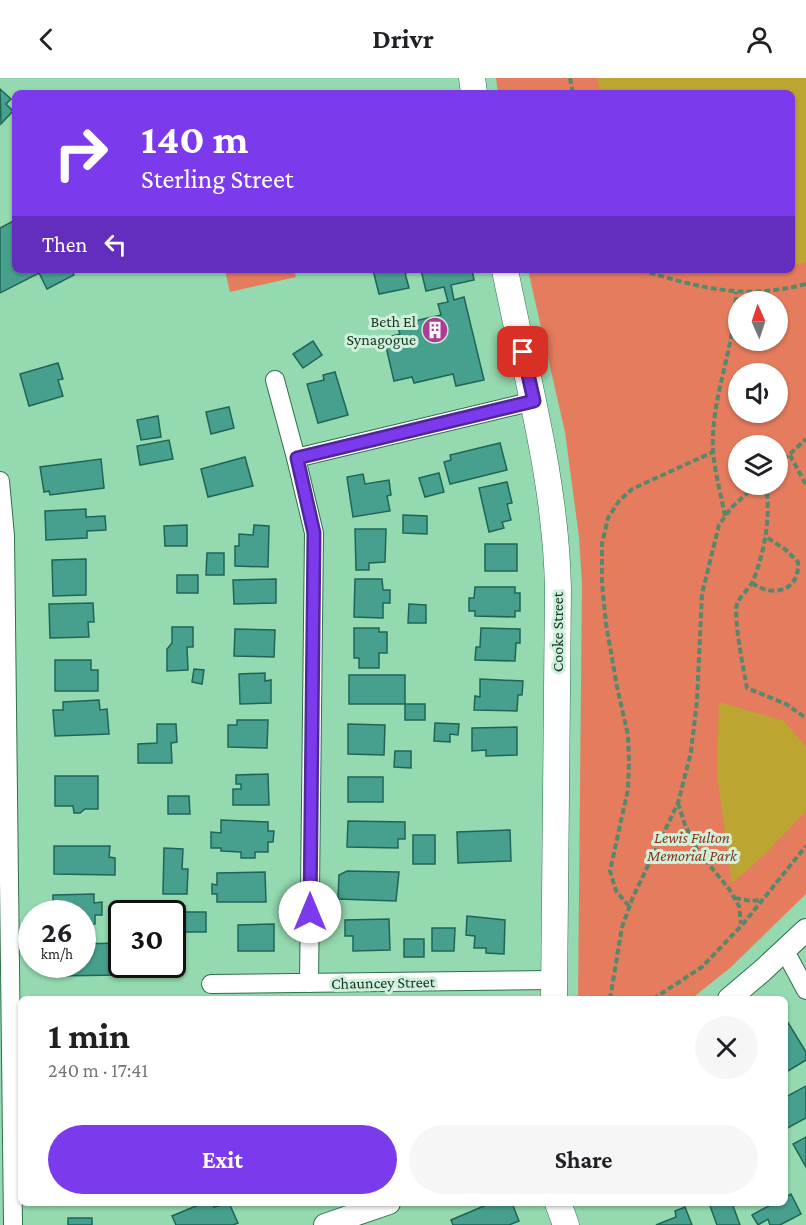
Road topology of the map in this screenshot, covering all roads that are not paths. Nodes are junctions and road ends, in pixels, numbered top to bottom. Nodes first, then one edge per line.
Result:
1 (506, 273) edge
2 (275, 380) dead end
3 (534, 401) junction
4 (297, 458) junction
5 (0, 481) edge
6 (5, 891) edge
7 (806, 930) edge
8 (785, 951) junction
9 (309, 982) junction
10 (211, 984) dead end
11 (554, 989) edge
12 (806, 990) edge
13 (732, 996) edge
14 (380, 1206) edge
15 (559, 1206) edge
16 (13, 1225) edge
17 (325, 1225) edge
18 (566, 1225) edge

1 - 3 main road, Cooke Street
2 - 4 street
3 - 4 street
3 - 11 main road, Cooke Street
4 - 9 street
5 - 6 street
6 - 16 street
7 - 8 street
8 - 12 street
8 - 13 street
9 - 10 street, Chauncey Street
9 - 11 street, Chauncey Street
14 - 17 street
15 - 18 main road

